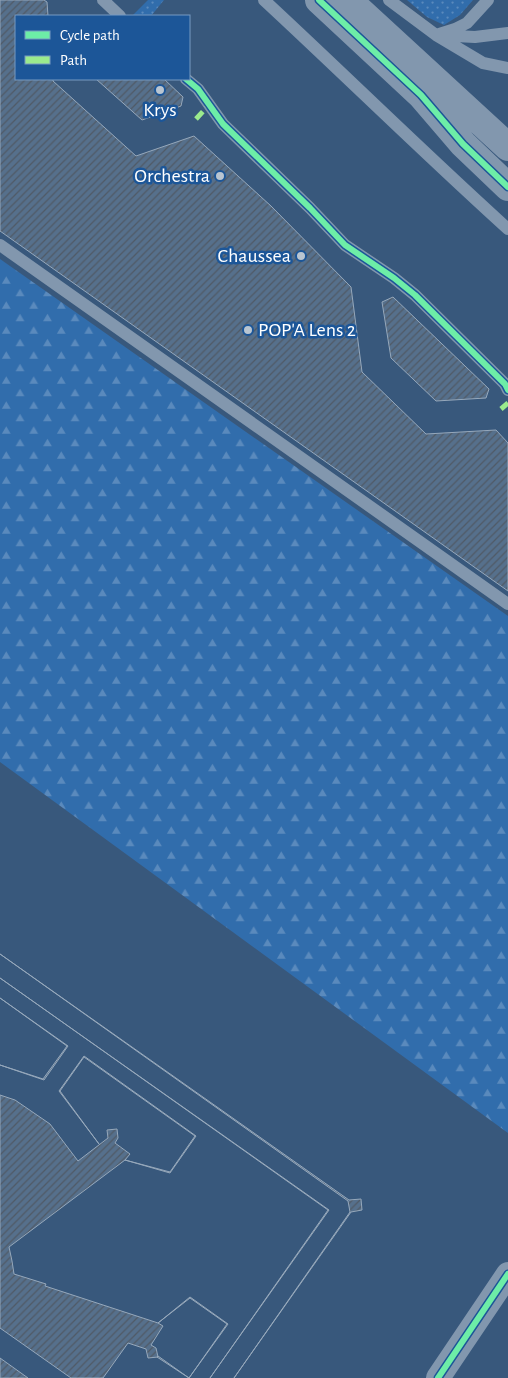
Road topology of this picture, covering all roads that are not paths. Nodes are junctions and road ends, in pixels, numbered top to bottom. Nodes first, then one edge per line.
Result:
1 (103, 0) edge
2 (264, 0) edge
3 (319, 0) edge
4 (335, 0) edge
5 (348, 0) edge
6 (488, 0) edge
7 (391, 2) edge
8 (119, 15) edge
9 (374, 25) junction
10 (508, 32) edge
11 (436, 35) junction
12 (508, 68) edge
13 (187, 80) edge
14 (508, 147) edge
15 (508, 160) edge
16 (508, 187) edge
17 (508, 229) edge
18 (0, 245) edge
19 (508, 390) edge
20 (508, 604) edge
21 (508, 1274) edge
22 (438, 1378) edge

1 - 8 lane
2 - 17 lane
3 - 16 street
4 - 15 lane
5 - 9 street
6 - 11 lane
7 - 9 lane
7 - 11 lane
9 - 14 street
10 - 11 lane
11 - 12 lane
13 - 19 lane
18 - 20 lane
21 - 22 street

